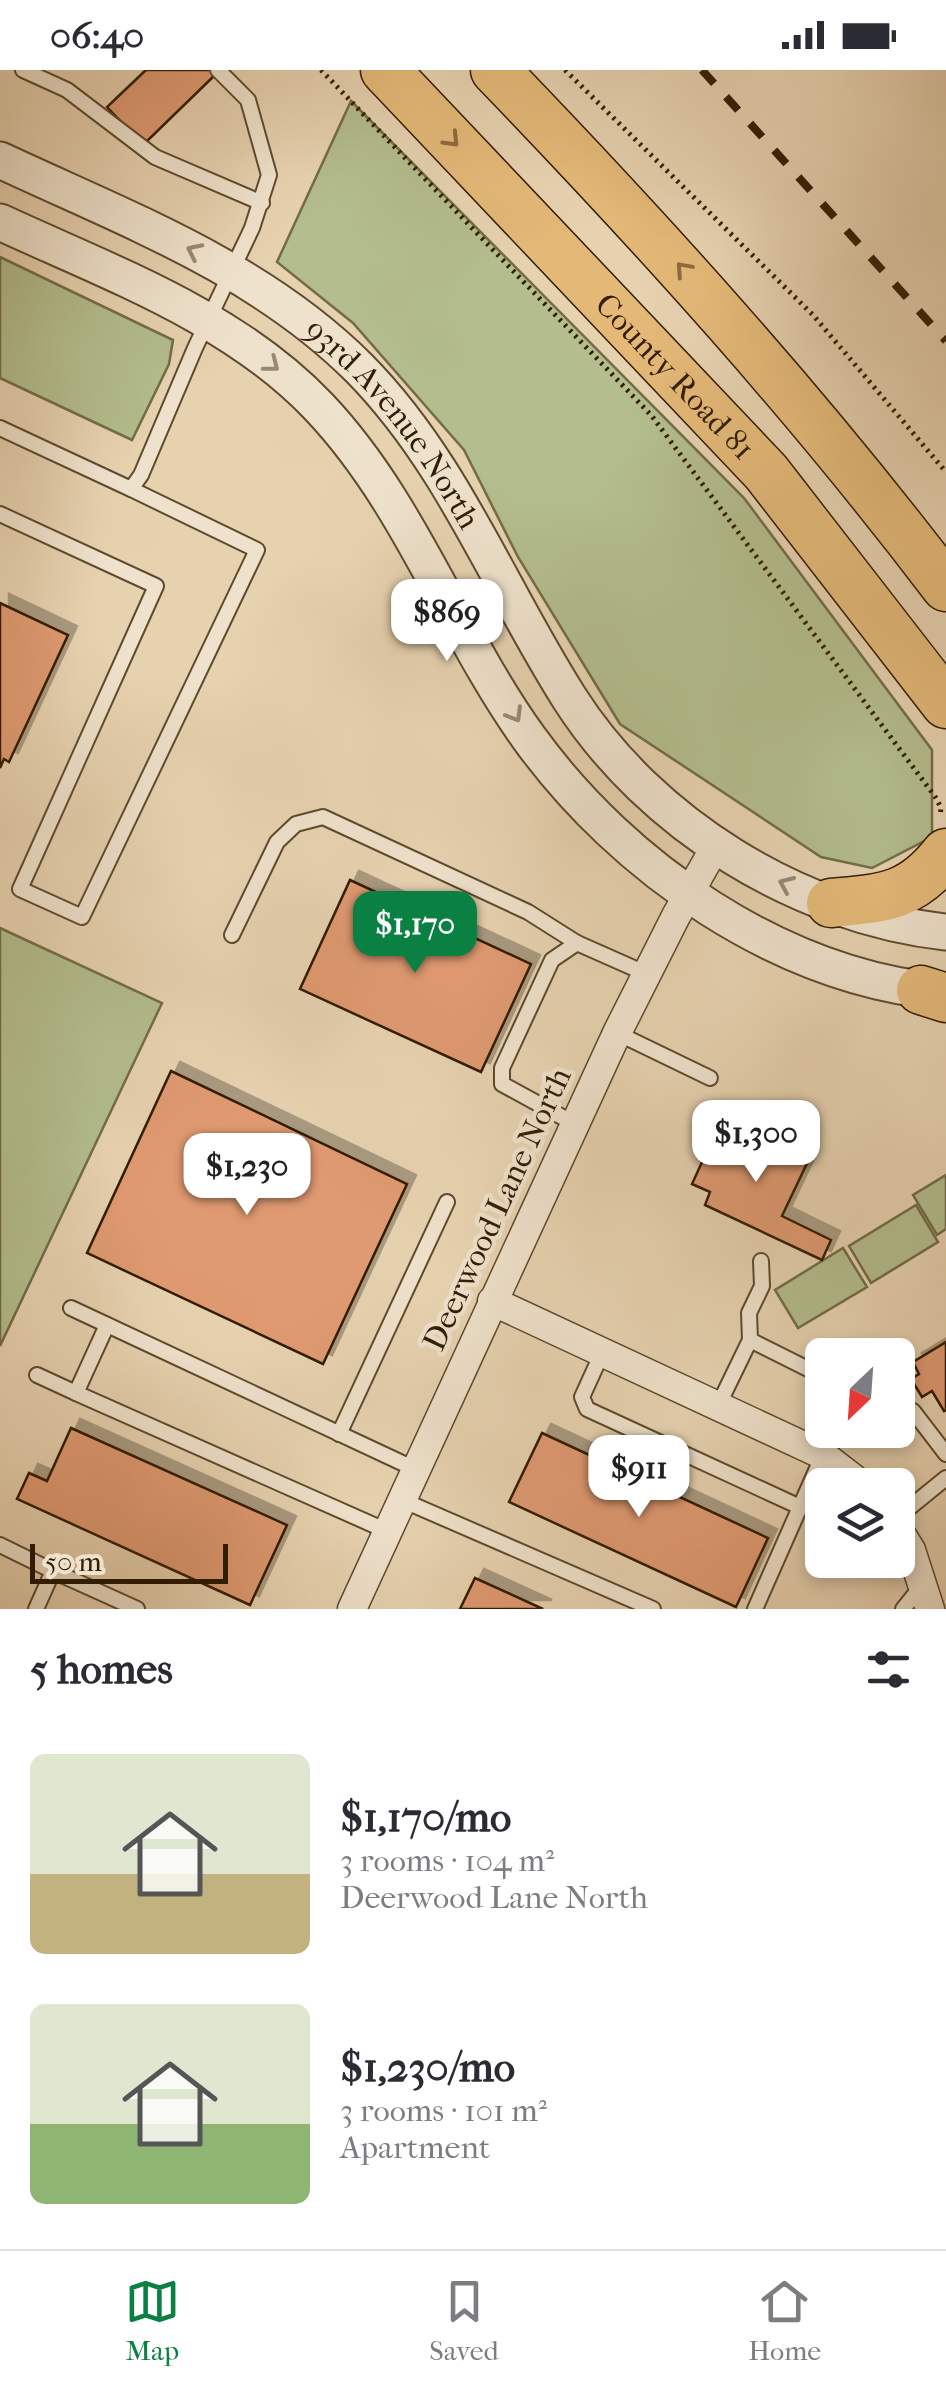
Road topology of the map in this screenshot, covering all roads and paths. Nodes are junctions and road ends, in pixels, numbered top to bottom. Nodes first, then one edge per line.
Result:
1 (23, 70) edge
2 (218, 70) edge
3 (321, 70) edge
4 (385, 70) edge
5 (495, 70) edge
6 (565, 70) edge
7 (0, 160) edge
8 (262, 202) junction
9 (0, 222) edge
10 (233, 272) junction
11 (209, 322) junction
12 (734, 327) junction
13 (0, 428) edge
14 (946, 472) edge
15 (132, 489) junction
16 (0, 514) edge
17 (807, 524) junction
18 (946, 532) edge
19 (946, 587) edge
20 (946, 704) edge
21 (946, 742) edge
22 (941, 840) edge
23 (717, 844) junction
24 (688, 894) junction
25 (831, 903) junction
26 (946, 932) edge
27 (232, 935) dead end
28 (577, 943) junction
29 (647, 974) junction
30 (938, 993) edge
31 (617, 1033) junction
32 (710, 1078) dead end
33 (574, 1124) junction
34 (447, 1202) dead end
35 (761, 1261) dead end
36 (492, 1301) junction
37 (71, 1308) dead end
38 (107, 1324) junction
39 (750, 1340) junction
40 (602, 1352) junction
41 (805, 1368) edge
42 (37, 1376) dead end
43 (76, 1393) junction
44 (718, 1406) junction
45 (915, 1413) edge
46 (339, 1434) junction
47 (814, 1450) junction
48 (946, 1454) edge
49 (839, 1468) edge
50 (416, 1469) junction
51 (946, 1478) edge
52 (402, 1500) junction
53 (915, 1503) edge
54 (800, 1507) junction
55 (387, 1531) junction
56 (0, 1545) edge
57 (915, 1562) edge
58 (53, 1570) junction
59 (927, 1596) edge
60 (36, 1609) edge
61 (137, 1609) edge
62 (352, 1609) edge
63 (653, 1609) edge
64 (755, 1609) edge
65 (904, 1609) edge

1 - 8 lane
2 - 8 lane
3 - 22 path
4 -> 17 highway, County Road 81
12 -> 5 highway
6 - 14 path
10 -> 7 street, 93rd Avenue North
8 - 10 lane
9 - 11 street, 93rd Avenue North
10 - 11 lane
10 - 23 street, 93rd Avenue North
11 - 15 lane
11 -> 24 street, 93rd Avenue North
12 - 18 highway
12 - 19 highway
13 - 15 lane
15 - 16 lane
17 - 20 highway, County Road 81
17 - 21 highway
22 - 25 highway
23 - 24 street, Deerwood Lane North
25 -> 23 street, 93rd Avenue North
24 - 29 street, Deerwood Lane North
24 - 30 street, 93rd Avenue North
25 - 26 street, 93rd Avenue North
27 - 28 lane
28 - 29 lane
28 - 33 lane
29 - 31 street, Deerwood Lane North
31 - 32 lane
31 - 33 street, Deerwood Lane North
33 - 36 street, Deerwood Lane North
34 - 46 lane
35 - 39 lane
36 - 40 street
36 - 50 street, Deerwood Lane North
37 - 38 lane
38 - 43 lane
38 - 46 lane
39 - 41 lane
39 - 44 lane
40 - 44 street
40 - 54 lane
42 - 43 lane
43 - 55 lane
44 - 47 street
45 - 48 lane
46 - 50 lane
47 - 49 street
47 - 54 lane
50 - 52 street, Deerwood Lane North
51 - 53 lane
52 - 55 street, Deerwood Lane North
52 - 63 lane
54 - 64 lane
55 - 62 street, Deerwood Lane North
56 - 58 lane
57 - 59 street
58 - 60 lane
58 - 61 lane
59 - 65 lane

